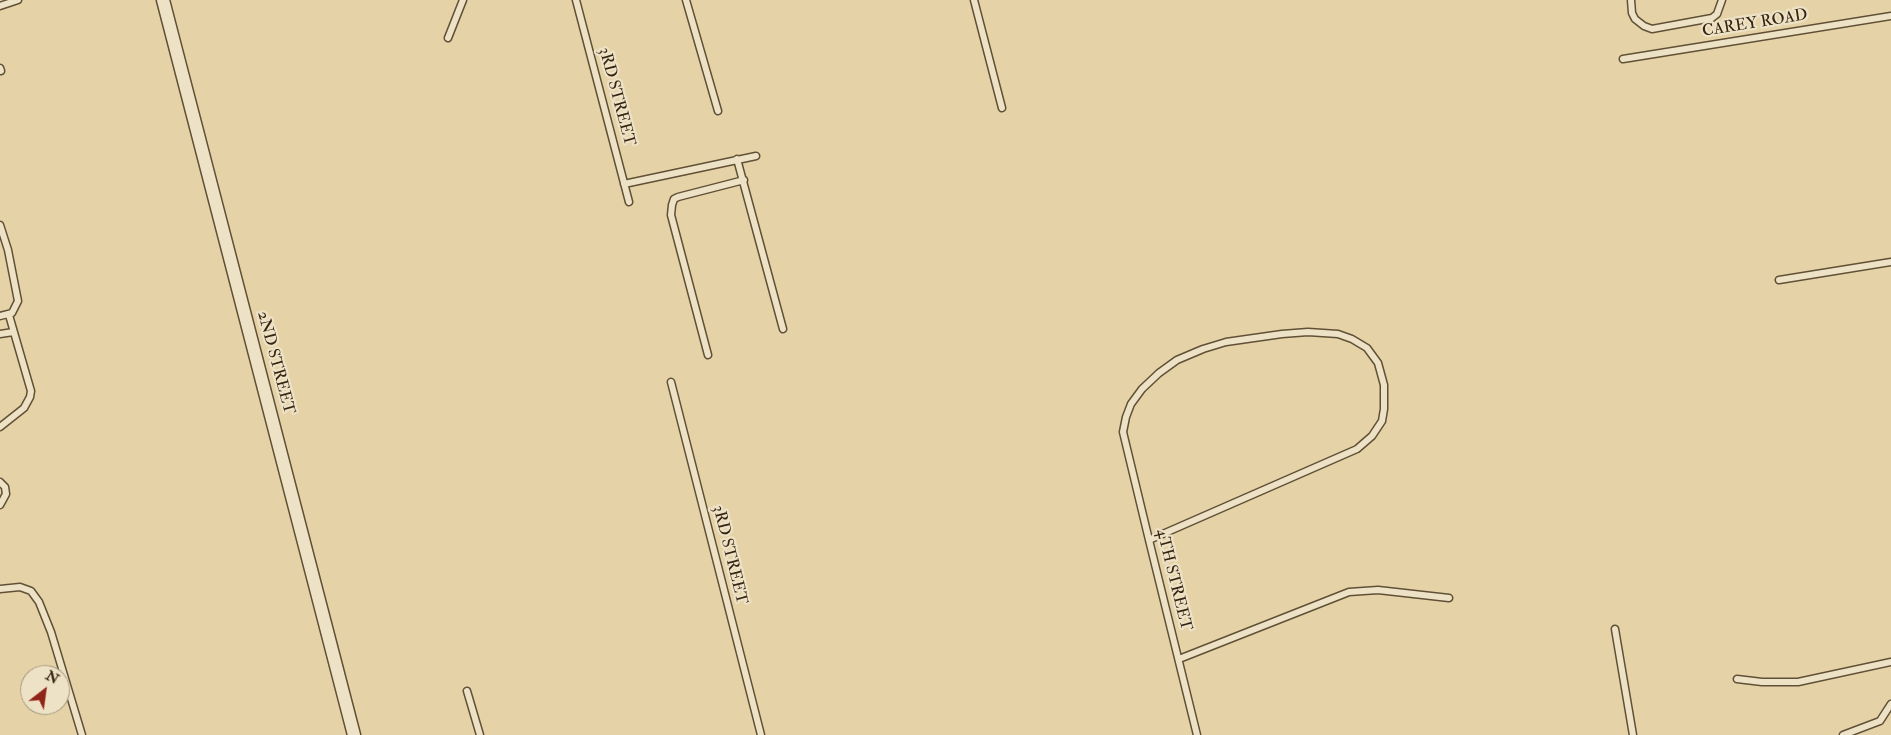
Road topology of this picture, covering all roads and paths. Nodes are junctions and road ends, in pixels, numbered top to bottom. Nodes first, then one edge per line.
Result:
1 (18, 0) edge
2 (163, 0) edge
3 (463, 0) edge
4 (576, 0) edge
5 (686, 0) edge
6 (974, 0) edge
7 (1631, 0) edge
8 (1722, 0) edge
9 (0, 6) edge
10 (1891, 16) edge
11 (448, 38) dead end
12 (1623, 59) dead end
13 (1002, 108) dead end
14 (718, 111) dead end
15 (756, 156) dead end
16 (737, 159) junction
17 (744, 180) junction
18 (624, 184) junction
19 (629, 202) dead end
20 (0, 225) edge
21 (1891, 262) edge
22 (1779, 280) dead end
23 (9, 315) junction
24 (0, 316) edge
25 (783, 329) dead end
26 (13, 332) junction
27 (0, 334) edge
28 (708, 355) dead end
29 (671, 382) dead end
30 (0, 427) edge
31 (0, 482) edge
32 (0, 505) edge
33 (1149, 540) junction
34 (0, 589) edge
35 (1449, 598) dead end
36 (1615, 629) dead end
37 (1179, 659) junction
38 (1891, 662) edge
39 (1737, 679) dead end
40 (467, 691) dead end
41 (1891, 704) edge
42 (82, 735) edge
43 (354, 735) edge
44 (480, 735) edge
45 (761, 735) edge
46 (1197, 735) edge
47 (1633, 735) edge
48 (1843, 735) edge

1 - 9 lane
2 - 43 street, 2ND STREET
3 - 11 lane
4 - 18 lane, 3RD STREET
5 - 14 lane
6 - 13 lane
7 - 8 lane
10 - 12 lane, CAREY ROAD
15 - 16 lane
16 - 17 lane
16 - 18 lane
17 - 25 lane
17 - 28 lane
18 - 19 lane, 3RD STREET
20 - 23 lane
21 - 22 lane
23 - 24 lane
23 - 26 lane
26 - 27 lane
26 - 30 lane
29 - 45 lane, 3RD STREET
31 - 32 lane
33 - 33 lane, 4TH STREET
33 - 37 lane, 4TH STREET
34 - 42 lane
35 - 37 lane
36 - 47 lane
37 - 46 lane, 4TH STREET
38 - 39 lane
40 - 44 lane
41 - 48 lane

